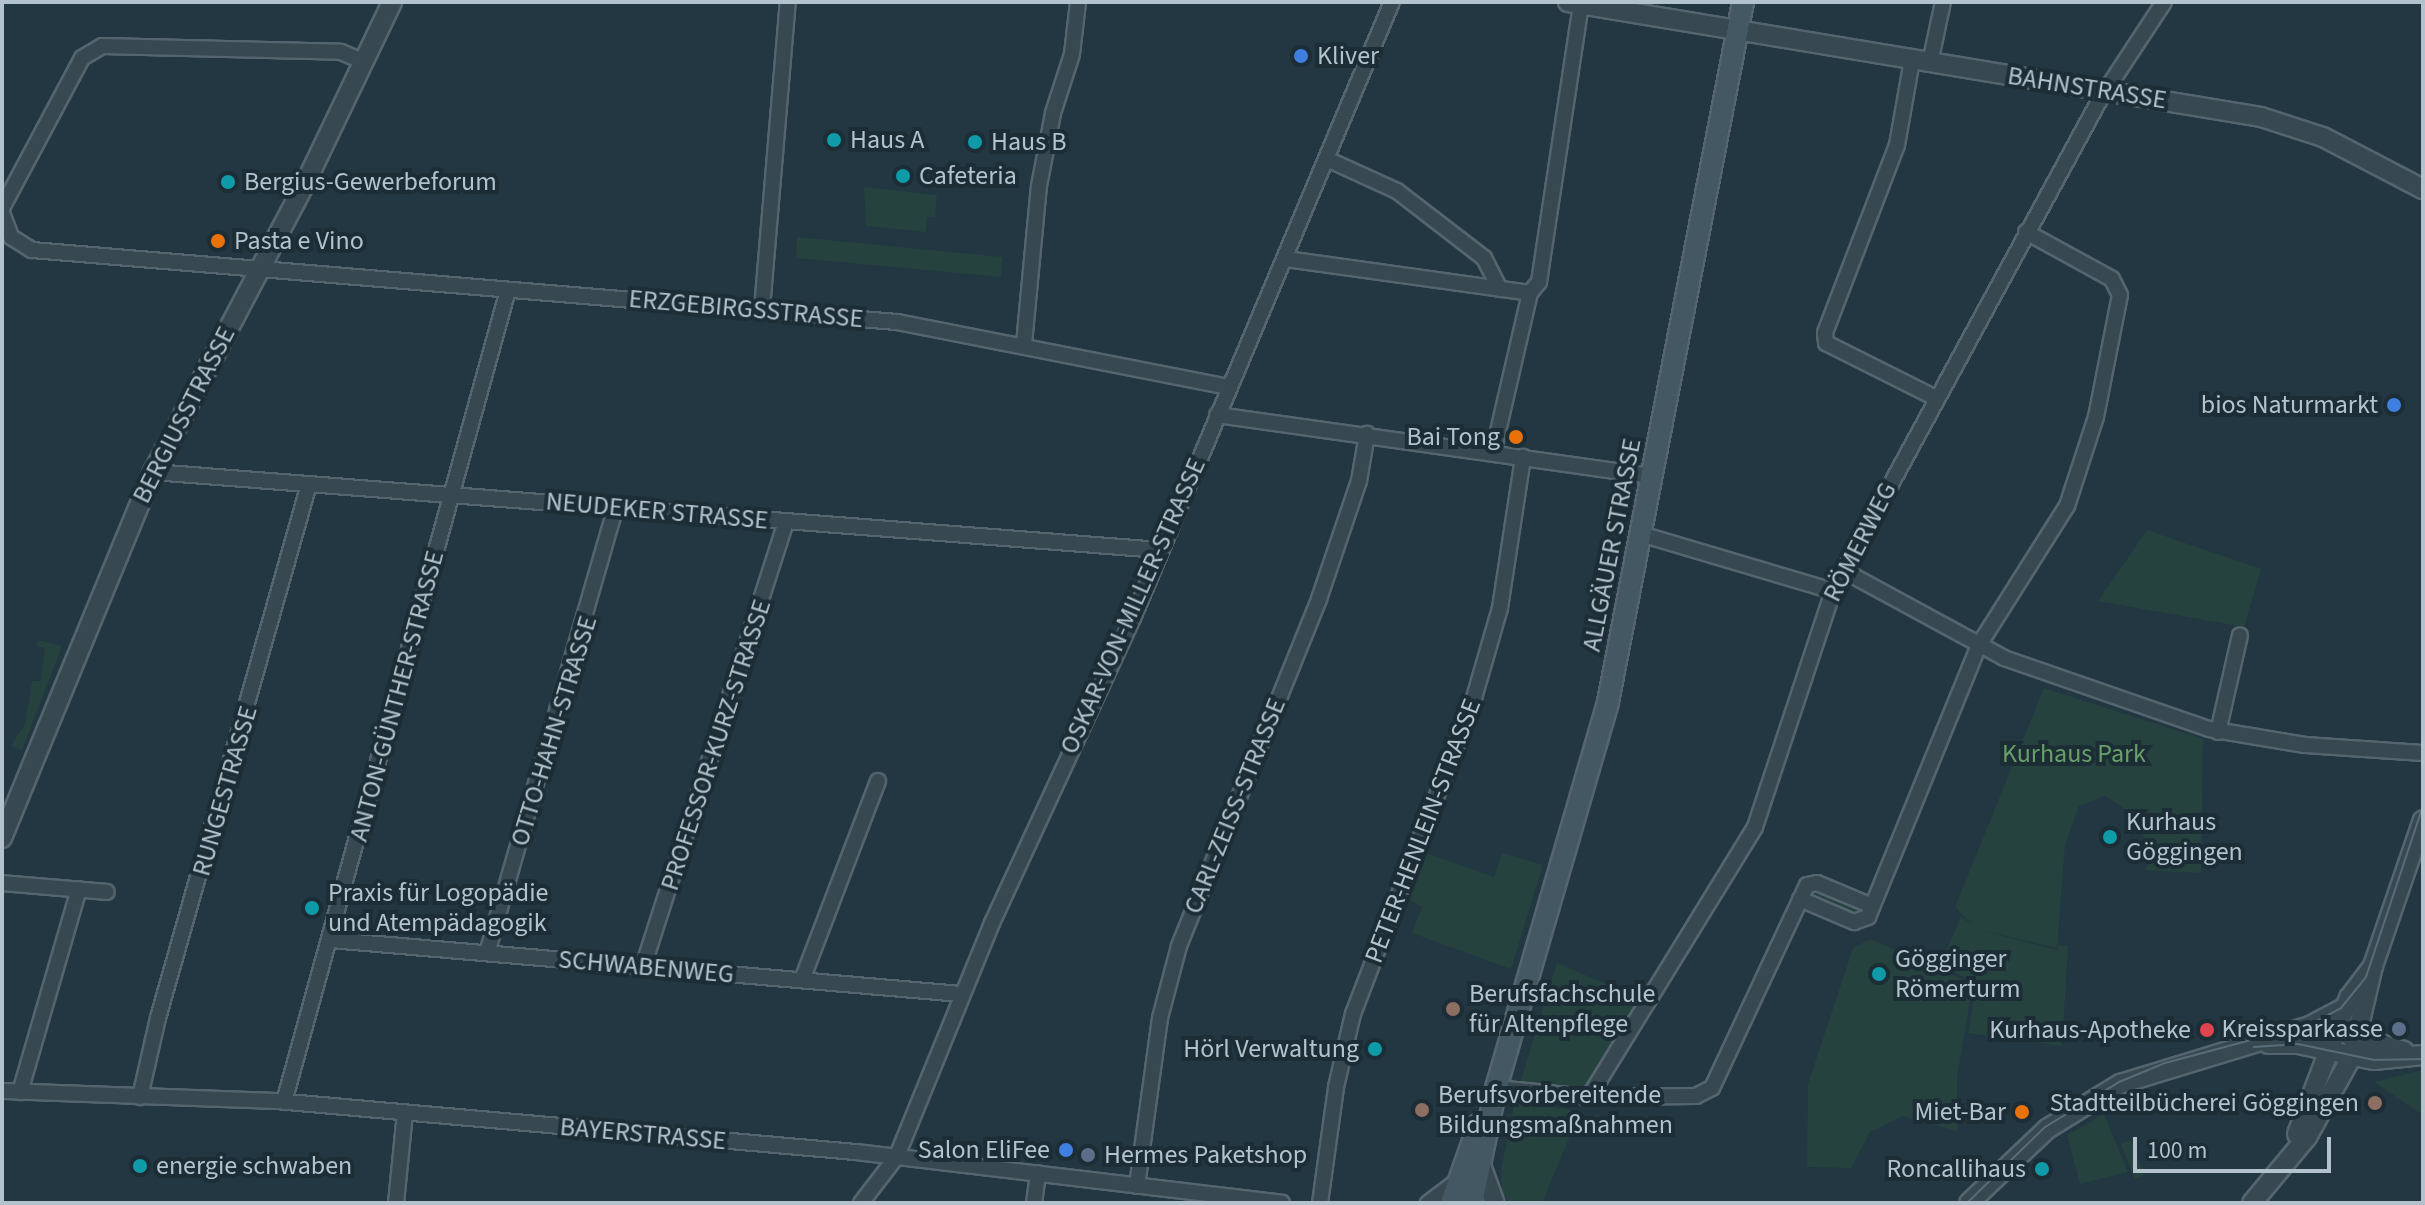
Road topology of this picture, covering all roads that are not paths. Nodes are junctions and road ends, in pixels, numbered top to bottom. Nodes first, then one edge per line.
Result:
1 (392, 2) edge
2 (788, 2) edge
3 (1078, 2) edge
4 (1392, 2) edge
5 (1743, 2) edge
6 (1943, 2) edge
7 (2164, 2) edge
8 (1575, 3) edge
9 (1737, 31) junction
10 (1921, 61) junction
11 (364, 62) junction
12 (2106, 91) junction
13 (1329, 160) junction
14 (2423, 189) edge
15 (2, 210) edge
16 (2026, 232) junction
17 (1286, 259) junction
18 (257, 273) junction
19 (1500, 289) junction
20 (508, 290) junction
21 (1530, 293) junction
22 (762, 309) junction
23 (1024, 344) junction
24 (1229, 387) junction
25 (1934, 397) junction
26 (1217, 415) junction
27 (1367, 434) junction
28 (1493, 453) junction
29 (1523, 457) junction
30 (153, 472) junction
31 (1653, 476) junction
32 (309, 484) junction
33 (450, 494) junction
34 (616, 507) junction
35 (786, 522) junction
36 (1644, 535) junction
37 (1160, 550) junction
38 (1844, 571) junction
39 (1833, 591) junction
40 (2240, 635) dead end
41 (1979, 645) junction
42 (2218, 732) junction
43 (2423, 753) edge
44 (878, 781) dead end
45 (2423, 820) edge
46 (2, 838) edge
47 (2, 883) edge
48 (79, 889) junction
49 (107, 892) dead end
50 (1800, 899) junction
51 (1872, 906) junction
52 (331, 940) junction
53 (487, 953) junction
54 (2373, 966) junction
55 (643, 967) junction
56 (802, 980) junction
57 (961, 994) junction
58 (2345, 1007) junction
59 (2310, 1026) junction
60 (2337, 1032) junction
61 (2257, 1044) junction
62 (2355, 1047) junction
63 (2331, 1050) junction
64 (2423, 1052) edge
65 (1496, 1088) junction
66 (2, 1091) edge
67 (20, 1092) junction
68 (140, 1097) junction
69 (1589, 1097) junction
70 (284, 1102) junction
71 (405, 1113) junction
72 (897, 1156) junction
73 (2289, 1158) junction
74 (1482, 1168) junction
75 (1038, 1173) junction
76 (1461, 1178) junction
77 (1137, 1186) junction
78 (1255, 1202) edge
79 (396, 1203) edge
80 (861, 1203) edge
81 (1034, 1203) edge
82 (1282, 1203) edge
83 (1320, 1203) edge
84 (1428, 1203) edge
85 (1451, 1203) edge
86 (1472, 1203) edge
87 (1495, 1203) edge
88 (1969, 1203) edge
89 (2252, 1203) edge

1 - 11 street, BERGIUSSTRASSE
2 - 22 street
3 - 23 street
4 - 13 street, OSKAR-VON-MILLER-STRASSE
5 - 9 main road, ALLGÄUER STRASSE
6 - 10 street
7 - 12 street, RÖMERWEG
8 - 9 street, BAHNSTRASSE
8 - 21 street
9 - 10 street, BAHNSTRASSE
9 - 31 main road, ALLGÄUER STRASSE
10 - 12 street, BAHNSTRASSE
10 - 25 street
11 - 15 street
11 - 18 street, BERGIUSSTRASSE
12 - 14 street, BAHNSTRASSE
12 - 16 street, RÖMERWEG
13 - 17 street, OSKAR-VON-MILLER-STRASSE
13 - 19 street
15 - 18 street, ERZGEBIRGSSTRASSE
16 - 25 street, RÖMERWEG
16 - 41 street
17 - 19 street
17 - 24 street, OSKAR-VON-MILLER-STRASSE
18 - 20 street, ERZGEBIRGSSTRASSE
18 - 30 street, BERGIUSSTRASSE
19 - 21 street
20 - 22 street, ERZGEBIRGSSTRASSE
20 - 33 street, ANTON-GÜNTHER-STRASSE
21 - 28 street
22 - 23 street, ERZGEBIRGSSTRASSE
23 - 24 street, ERZGEBIRGSSTRASSE
24 - 26 street, OSKAR-VON-MILLER-STRASSE
25 - 38 street, RÖMERWEG
26 - 27 street
26 - 37 street, OSKAR-VON-MILLER-STRASSE
27 - 28 street
27 - 77 street, CARL-ZEISS-STRASSE
28 - 29 street
29 - 31 street
29 - 83 street, PETER-HENLEIN-STRASSE
30 - 32 street, NEUDEKER STRASSE
30 - 46 street, BERGIUSSTRASSE
31 - 36 main road, ALLGÄUER STRASSE
32 - 33 street, NEUDEKER STRASSE
32 - 68 street, RUNGESTRASSE
33 - 34 street, NEUDEKER STRASSE
33 - 52 street, ANTON-GÜNTHER-STRASSE
34 - 35 street, NEUDEKER STRASSE
34 - 53 street, OTTO-HAHN-STRASSE
35 - 37 street, NEUDEKER STRASSE
35 - 55 street, PROFESSOR-KURZ-STRASSE
36 - 39 street
36 - 65 main road, ALLGÄUER STRASSE
37 - 57 street, OSKAR-VON-MILLER-STRASSE
38 - 39 street, RÖMERWEG
38 - 41 street
39 - 69 street, RÖMERWEG
40 - 42 street
41 - 42 street
41 - 51 street
42 - 43 street
44 - 56 street
45 - 54 street
47 - 48 street
48 - 49 street
48 - 67 street
50 - 51 street
50 - 51 street
50 - 69 street
52 - 53 street, SCHWABENWEG
52 - 70 street, ANTON-GÜNTHER-STRASSE
53 - 55 street, SCHWABENWEG
54 - 58 street
54 - 62 street
55 - 56 street, SCHWABENWEG
56 - 57 street, SCHWABENWEG
57 - 72 street, OSKAR-VON-MILLER-STRASSE
58 - 59 street
58 - 60 street
59 - 60 street
59 - 61 street
60 - 62 street
60 - 63 street
61 - 63 street
61 - 88 street
62 - 63 street
62 - 64 street
62 - 73 street
63 - 73 street
65 - 69 street
65 - 74 main road, ALLGÄUER STRASSE
65 - 76 main road, ALLGÄUER STRASSE
66 - 67 street, BAYERSTRASSE
67 - 68 street, BAYERSTRASSE
68 - 70 street, BAYERSTRASSE
70 - 71 street, BAYERSTRASSE
71 - 72 street, BAYERSTRASSE
71 - 79 street
72 - 75 street, BAYERSTRASSE
72 - 80 street, OSKAR-VON-MILLER-STRASSE
73 - 89 street
74 - 86 main road, ALLGÄUER STRASSE
74 - 87 street
75 - 77 street, BAYERSTRASSE
75 - 81 street
76 - 84 street
76 - 85 main road, ALLGÄUER STRASSE
77 - 78 street, BAYERSTRASSE
78 - 82 street, BAYERSTRASSE

